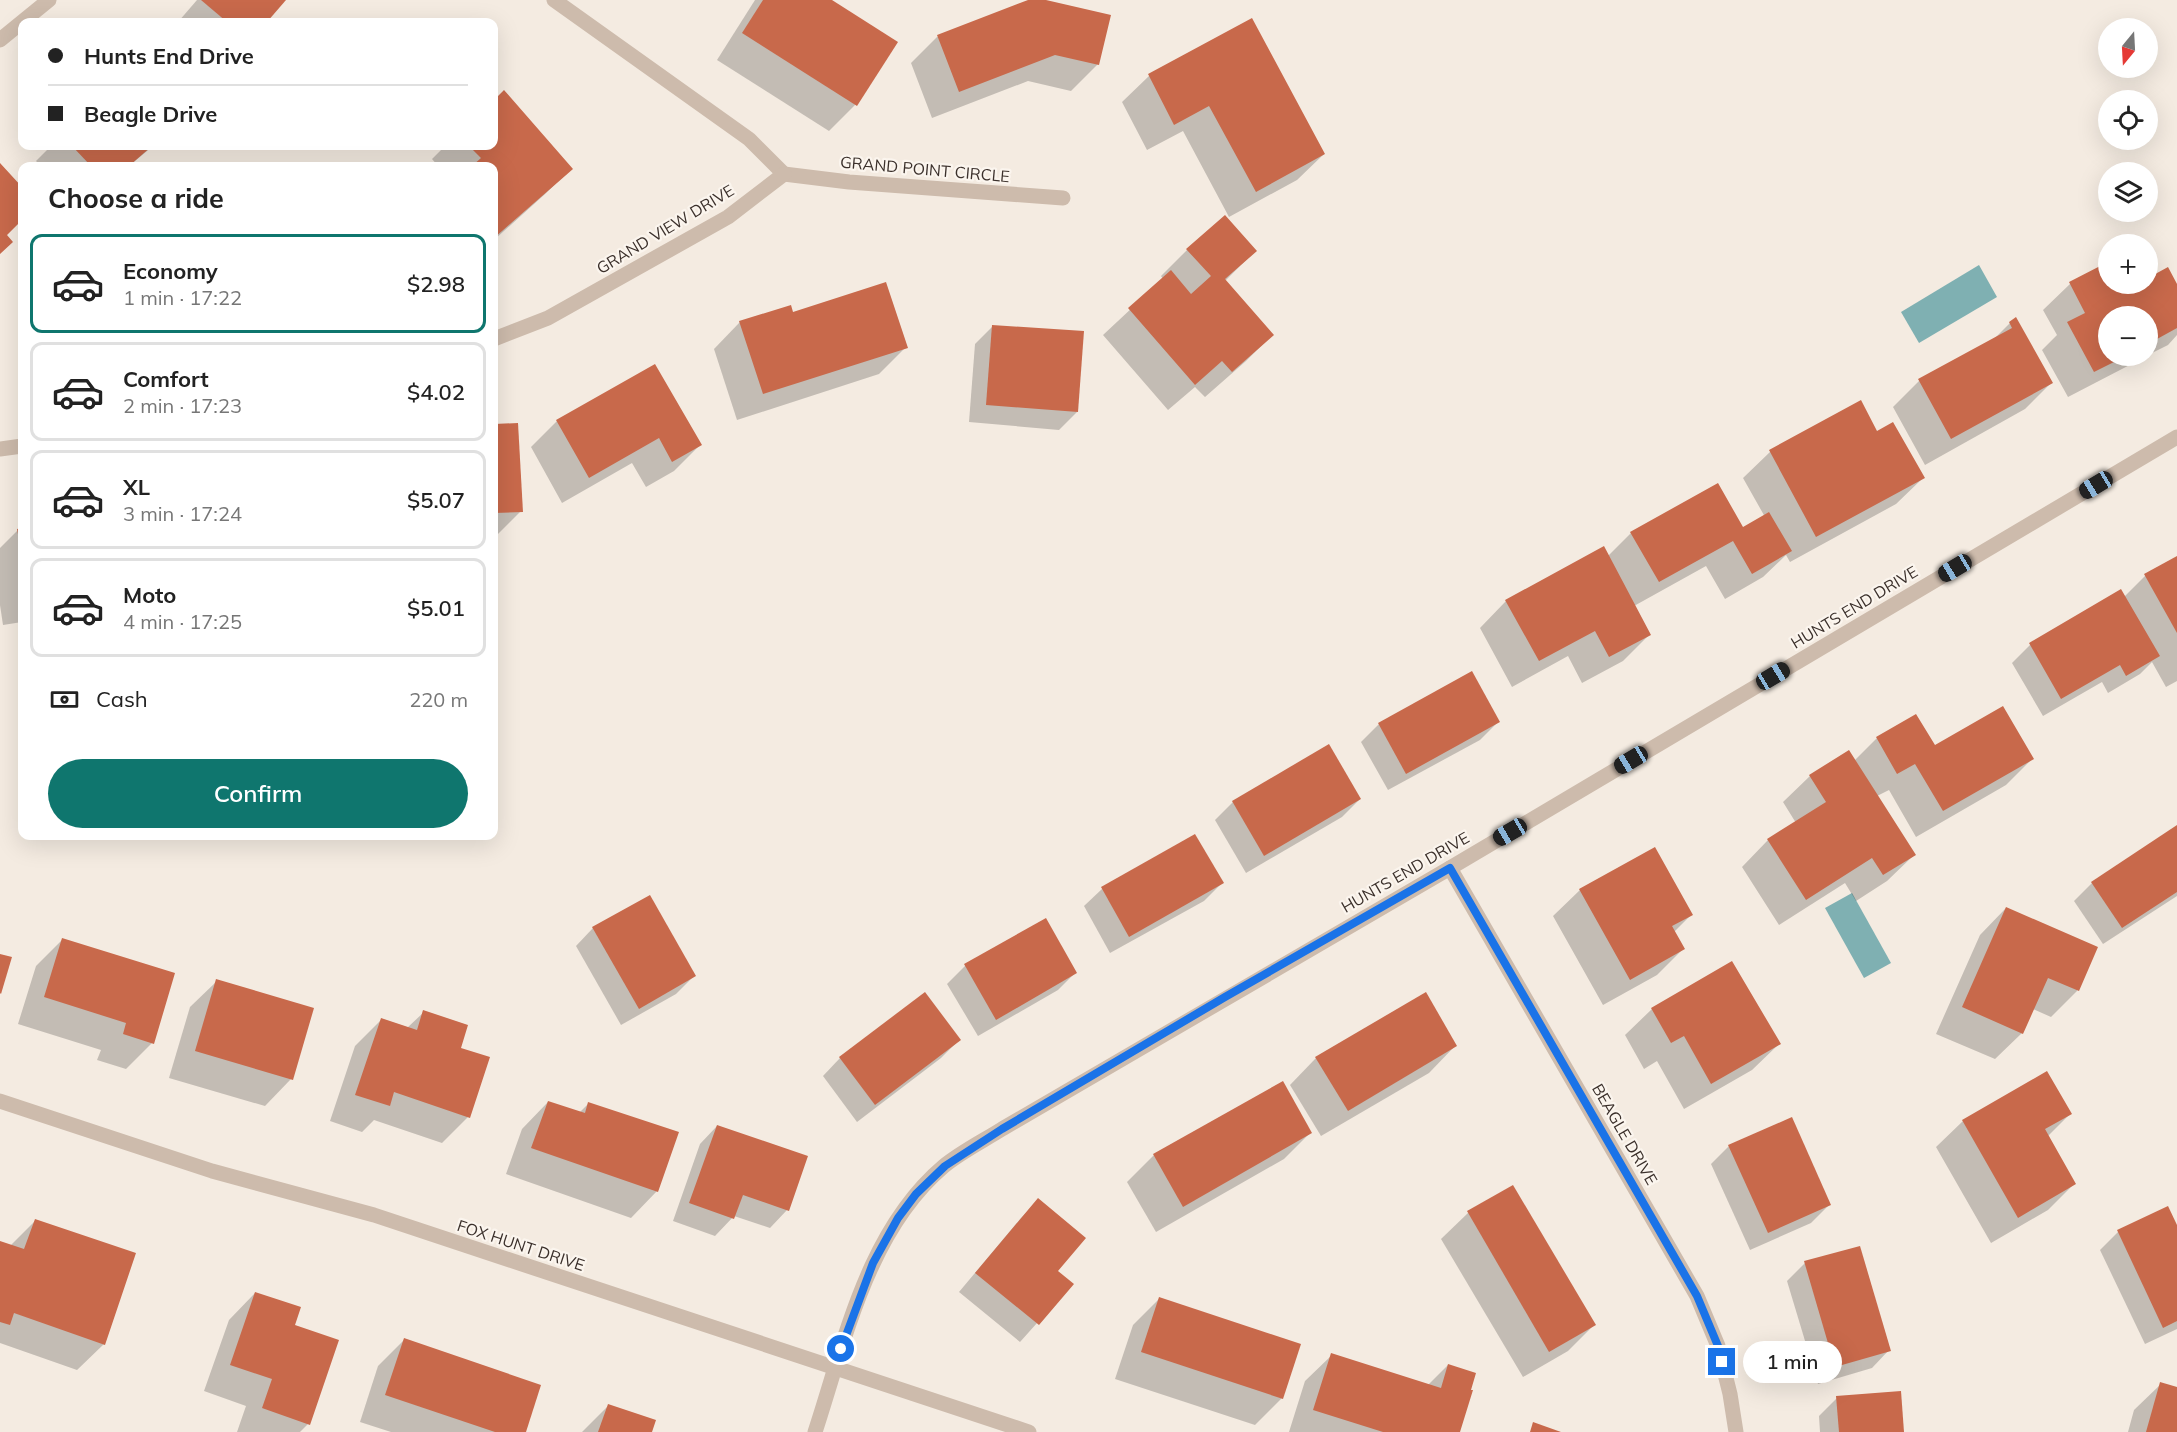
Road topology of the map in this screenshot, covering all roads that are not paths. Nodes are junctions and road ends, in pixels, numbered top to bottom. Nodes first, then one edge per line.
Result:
1 (49, 0) edge
2 (554, 0) edge
3 (27, 18) edge
4 (18, 25) edge
5 (0, 40) edge
6 (784, 174) junction
7 (1063, 198) dead end
8 (498, 337) edge
9 (2177, 437) edge
10 (18, 446) edge
11 (0, 448) edge
12 (1450, 868) junction
13 (0, 1101) edge
14 (835, 1367) junction
15 (815, 1432) edge
16 (1029, 1432) edge
17 (1736, 1432) edge

1 - 3 street
2 - 6 street
4 - 5 street
6 - 7 street, GRAND POINT CIRCLE
6 - 8 street, GRAND VIEW DRIVE
9 - 12 street, HUNTS END DRIVE
10 - 11 street
12 - 14 street, HUNTS END DRIVE
12 - 17 street, BEAGLE DRIVE
13 - 14 street, FOX HUNT DRIVE
14 - 15 street, HUNTS END DRIVE
14 - 16 street, FOX HUNT DRIVE

